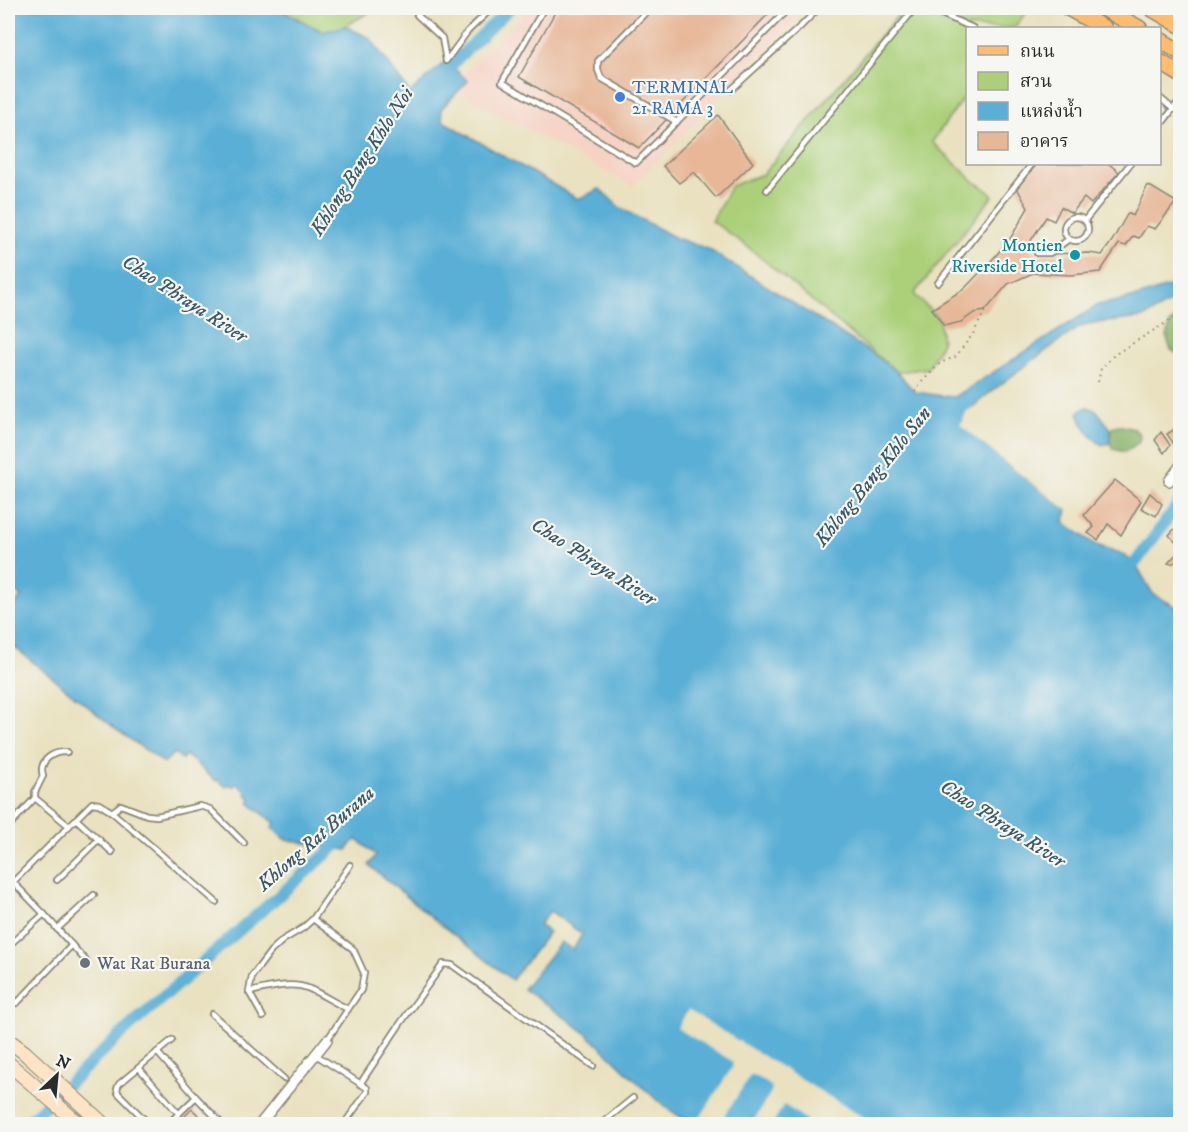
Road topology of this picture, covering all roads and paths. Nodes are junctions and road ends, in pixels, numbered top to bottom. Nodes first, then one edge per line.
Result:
1 (492, 8) edge
2 (544, 8) edge
3 (650, 8) edge
4 (789, 8) edge
5 (819, 8) edge
6 (915, 8) edge
7 (928, 8) edge
8 (1068, 8) edge
9 (1103, 8) edge
10 (1151, 8) edge
11 (417, 15) dead end
12 (1180, 25) edge
13 (972, 27) edge
14 (1102, 27) edge
15 (1137, 27) edge
16 (1161, 41) edge
17 (1180, 52) edge
18 (1161, 63) edge
19 (1180, 74) edge
20 (731, 90) dead end
21 (1161, 99) edge
22 (1180, 100) edge
23 (1173, 109) junction
24 (676, 122) junction
25 (1161, 125) edge
26 (1031, 165) edge
27 (1129, 165) edge
28 (766, 190) dead end
29 (1085, 220) junction
30 (1069, 239) junction
31 (1037, 253) dead end
32 (938, 283) dead end
33 (985, 311) dead end
34 (1180, 314) edge
35 (1098, 382) dead end
36 (915, 392) dead end
37 (1180, 466) edge
38 (1169, 481) dead end
39 (68, 752) dead end
40 (35, 798) junction
41 (112, 812) junction
42 (76, 819) junction
43 (8, 826) edge
44 (69, 826) junction
45 (99, 839) junction
46 (244, 843) dead end
47 (112, 852) dead end
48 (350, 865) dead end
49 (57, 880) dead end
50 (13, 882) junction
51 (8, 887) edge
52 (94, 895) dead end
53 (216, 903) dead end
54 (44, 914) junction
55 (313, 919) junction
56 (57, 929) junction
57 (72, 945) junction
58 (8, 946) edge
59 (86, 961) dead end
60 (249, 992) junction
61 (8, 995) edge
62 (348, 1010) junction
63 (212, 1014) dead end
64 (263, 1017) dead end
65 (8, 1040) edge
66 (172, 1040) dead end
67 (327, 1040) joint
68 (157, 1052) junction
69 (316, 1055) junction
70 (10, 1064) edge
71 (593, 1066) dead end
72 (139, 1068) junction
73 (288, 1082) junction
74 (360, 1084) junction
75 (196, 1097) junction
76 (633, 1098) dead end
77 (178, 1114) junction
78 (79, 1125) edge
79 (103, 1125) edge
80 (149, 1125) edge
81 (168, 1125) edge
82 (222, 1125) edge
83 (260, 1125) edge
84 (344, 1125) edge
85 (601, 1125) edge

1 - 11 lane
2 - 24 lane
3 - 24 lane
4 - 24 lane
5 - 20 lane
6 - 28 lane
7 - 13 lane
8 - 14 main road
9 - 15 main road
10 - 12 main road
16 - 17 main road
18 - 19 main road
21 - 23 lane
22 - 23 lane
23 - 25 lane
26 - 32 lane
27 - 29 lane
29 - 30 lane
29 - 30 lane
30 - 31 lane
33 - 36 path
34 - 35 path
37 - 38 street
39 - 40 lane
40 - 43 lane
40 - 44 lane
41 - 42 lane
41 - 46 lane
41 - 53 lane
42 - 44 lane
42 - 45 lane
44 - 50 lane
45 - 47 lane
45 - 49 lane
48 - 55 lane
50 - 51 lane
50 - 54 lane
52 - 56 lane
54 - 56 lane
54 - 58 lane
55 - 60 lane
55 - 62 lane
56 - 57 lane
57 - 59 lane
57 - 61 lane
60 - 62 lane
60 - 64 lane
62 - 67 lane
63 - 73 lane
65 - 79 main road
66 - 68 lane
67 - 69 street
68 - 72 lane
68 - 75 lane
69 - 73 street
69 - 74 lane
70 - 78 main road
71 - 74 lane
72 - 77 lane
72 - 80 lane
73 - 83 street
74 - 84 lane
75 - 77 lane
75 - 82 lane
76 - 85 lane
77 - 81 lane

